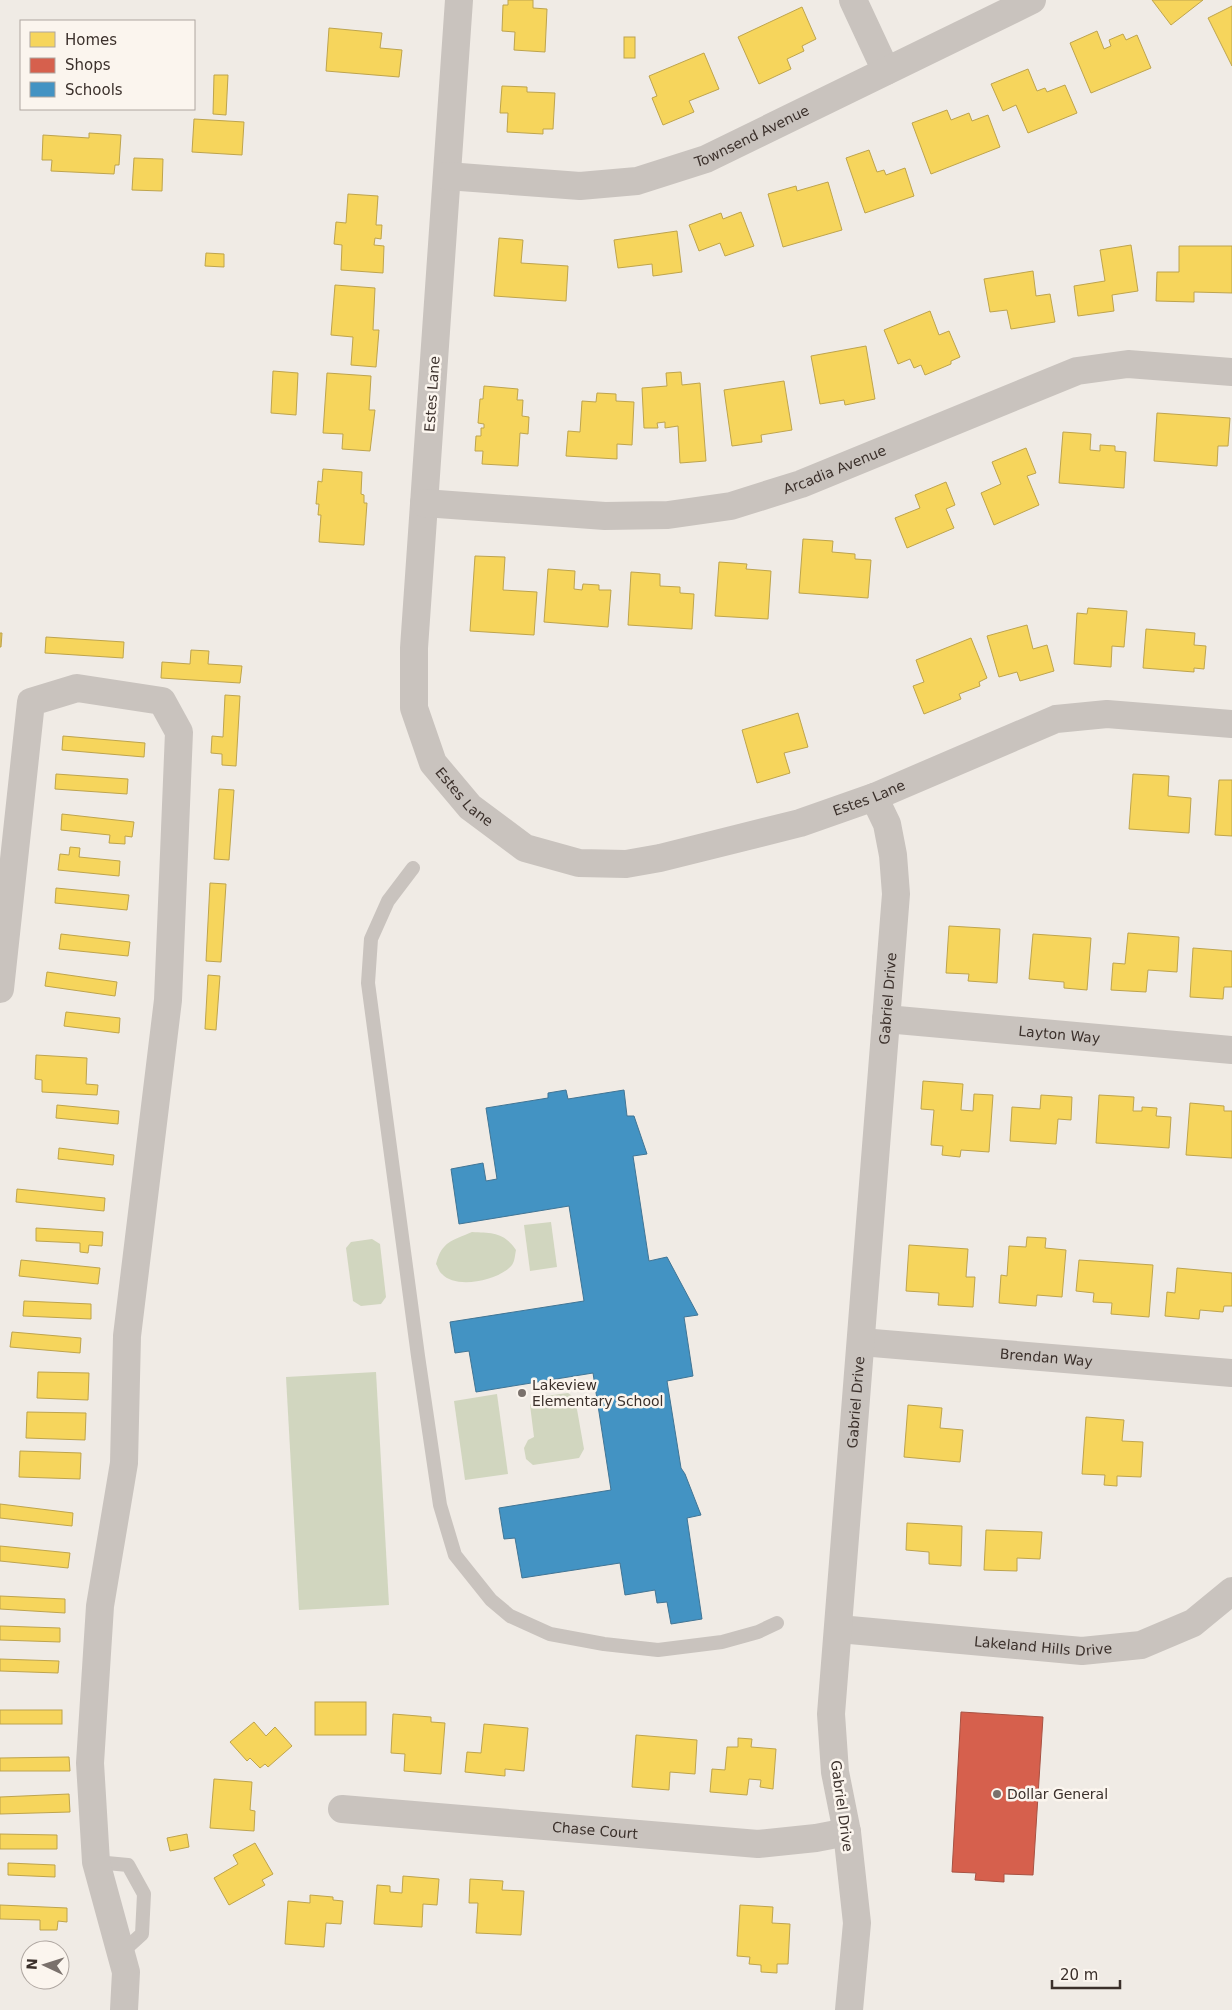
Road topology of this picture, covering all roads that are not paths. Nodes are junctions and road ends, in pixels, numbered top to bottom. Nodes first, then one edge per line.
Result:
1 (459, 0) edge
2 (853, 0) edge
3 (1032, 0) edge
4 (886, 71) junction
5 (447, 176) junction
6 (1232, 372) edge
7 (424, 503) junction
8 (1232, 724) edge
9 (874, 797) junction
10 (413, 868) dead end
11 (0, 989) edge
12 (886, 1019) junction
13 (1232, 1050) edge
14 (861, 1342) junction
15 (1232, 1372) edge
16 (1232, 1591) edge
17 (777, 1623) dead end
18 (839, 1629) junction
19 (342, 1809) dead end
20 (846, 1832) junction
21 (96, 1862) junction
22 (121, 1953) junction
23 (124, 2010) edge
24 (849, 2010) edge

1 - 5 street, Estes Lane
2 - 4 street
3 - 4 street, Townsend Avenue
4 - 5 street, Townsend Avenue
5 - 7 street, Estes Lane
6 - 7 street, Arcadia Avenue
7 - 9 street, Estes Lane
8 - 9 street, Estes Lane
9 - 12 street, Gabriel Drive
10 - 17 lane
11 - 21 street
12 - 13 street, Layton Way
12 - 14 street, Gabriel Drive
14 - 15 street, Brendan Way
14 - 18 street, Gabriel Drive
16 - 18 street, Lakeland Hills Drive
18 - 20 street, Gabriel Drive
19 - 20 street, Chase Court
20 - 24 street, Gabriel Drive
21 - 22 street
21 - 22 lane
22 - 23 street

